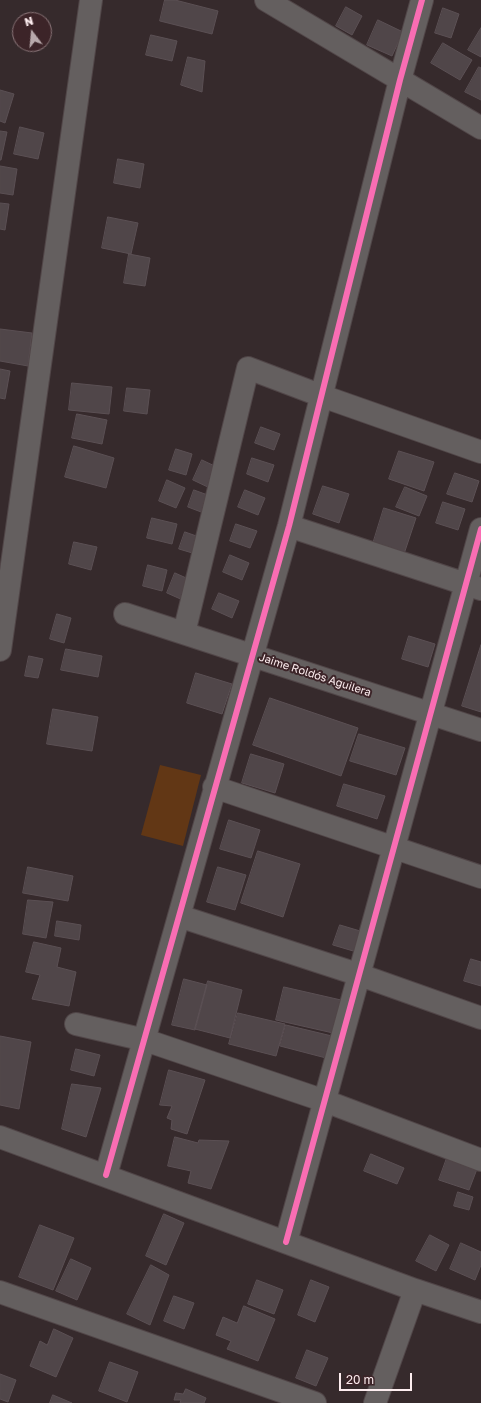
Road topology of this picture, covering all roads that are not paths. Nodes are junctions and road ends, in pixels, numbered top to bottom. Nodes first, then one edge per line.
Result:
1 (91, 0) edge
2 (266, 0) edge
3 (422, 0) edge
4 (400, 80) junction
5 (481, 128) edge
6 (322, 396) junction
7 (481, 452) edge
8 (8, 526) edge
9 (289, 526) junction
10 (481, 529) edge
11 (474, 587) edge
12 (126, 614) dead end
13 (184, 632) junction
14 (0, 650) edge
15 (253, 654) junction
16 (432, 713) junction
17 (481, 730) edge
18 (214, 787) junction
19 (394, 848) junction
20 (481, 877) edge
21 (179, 916) junction
22 (360, 975) junction
23 (481, 1018) edge
24 (76, 1024) dead end
25 (145, 1040) junction
26 (326, 1101) junction
27 (0, 1137) edge
28 (481, 1160) edge
29 (106, 1175) junction
30 (286, 1242) junction
31 (416, 1290) junction
32 (0, 1292) edge
33 (481, 1312) edge
34 (315, 1403) edge
35 (375, 1403) edge

1 - 8 street
2 - 4 street
3 - 4 street
4 - 5 street
4 - 6 street
6 - 7 street
6 - 9 street
6 - 13 street
8 - 14 street
9 - 11 street
9 - 15 street
10 - 11 street
11 - 16 street
12 - 13 street, Jaime Roldós Aguilera
13 - 15 street, Jaime Roldós Aguilera
15 - 16 street, Jaime Roldós Aguilera
15 - 18 street
16 - 17 street, Jaime Roldós Aguilera
16 - 19 street
18 - 19 street
18 - 21 street
19 - 20 street
19 - 22 street
21 - 22 street
21 - 25 street
22 - 23 street
22 - 26 street
24 - 25 street
25 - 26 street
25 - 29 street
26 - 28 street
26 - 30 street
27 - 29 street
29 - 30 street
30 - 31 street
31 - 33 street
31 - 35 street
32 - 34 street

